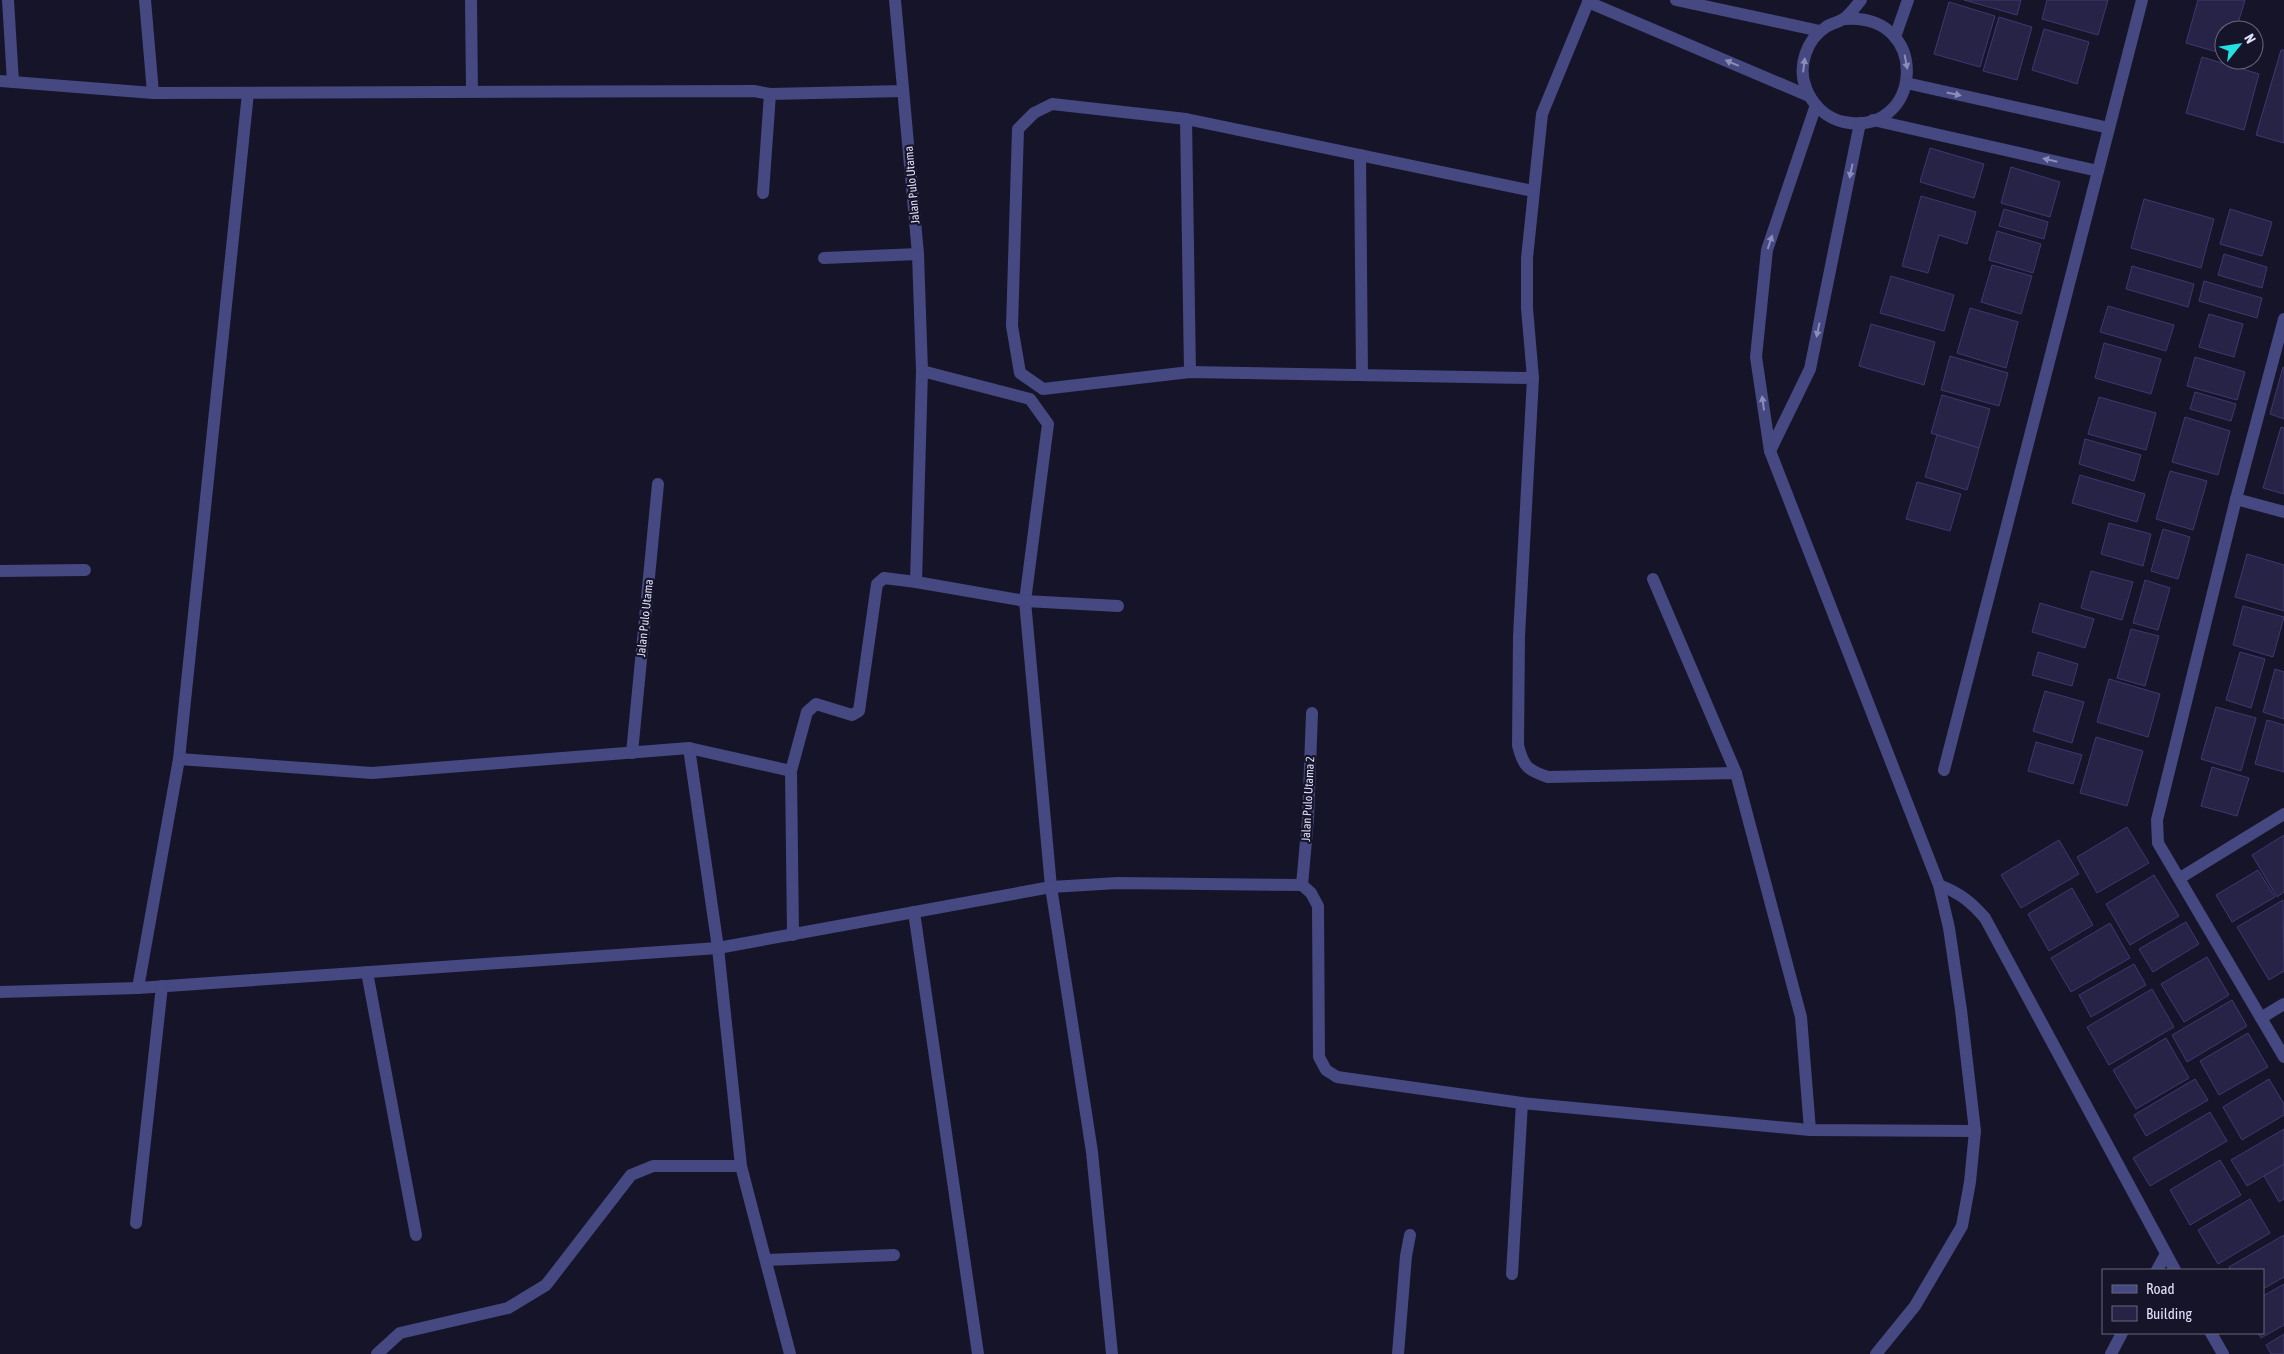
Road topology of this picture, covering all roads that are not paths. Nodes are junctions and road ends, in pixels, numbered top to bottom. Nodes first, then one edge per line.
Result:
1 (8, 0) edge
2 (145, 0) edge
3 (471, 0) edge
4 (895, 0) edge
5 (1676, 0) edge
6 (1861, 0) edge
7 (1908, 0) edge
8 (2142, 0) edge
9 (1588, 1) edge
10 (1845, 19) junction
11 (1820, 31) junction
12 (1895, 36) junction
13 (0, 81) edge
14 (13, 82) junction
15 (1906, 83) junction
16 (904, 91) junction
17 (472, 92) junction
18 (153, 93) junction
19 (248, 93) junction
20 (770, 94) junction
21 (1812, 101) junction
22 (1186, 119) junction
23 (1867, 122) junction
24 (2109, 128) junction
25 (1360, 155) junction
26 (2098, 171) junction
27 (1533, 191) junction
28 (763, 193) dead end
29 (918, 254) junction
30 (824, 258) dead end
31 (2284, 319) edge
32 (2280, 346) edge
33 (922, 371) junction
34 (1190, 372) junction
35 (1362, 375) junction
36 (1533, 378) junction
37 (1770, 451) junction
38 (658, 484) dead end
39 (2236, 499) junction
40 (2284, 512) edge
41 (85, 570) dead end
42 (0, 571) edge
43 (1653, 579) dead end
44 (916, 582) junction
45 (1025, 601) junction
46 (1118, 606) dead end
47 (1312, 713) dead end
48 (689, 748) junction
49 (632, 753) junction
50 (179, 759) junction
51 (1944, 770) dead end
52 (791, 771) junction
53 (1736, 773) junction
54 (2284, 814) edge
55 (2180, 878) junction
56 (1302, 885) junction
57 (1939, 885) junction
58 (1051, 887) junction
59 (914, 912) junction
60 (793, 934) junction
61 (718, 948) junction
62 (367, 972) junction
63 (162, 986) junction
64 (138, 988) junction
65 (0, 992) edge
66 (2284, 1004) edge
67 (2261, 1018) junction
68 (2284, 1056) edge
69 (1522, 1103) junction
70 (1810, 1130) junction
71 (1975, 1131) junction
72 (741, 1166) junction
73 (136, 1223) dead end
74 (416, 1235) dead end
75 (1410, 1235) dead end
76 (2166, 1254) junction
77 (894, 1255) dead end
78 (766, 1260) junction
79 (2158, 1269) edge
80 (2174, 1269) edge
81 (1512, 1274) dead end
82 (2121, 1334) edge
83 (2212, 1334) edge
84 (377, 1354) edge
85 (790, 1354) edge
86 (978, 1354) edge
87 (1112, 1354) edge
88 (1398, 1354) edge
89 (1876, 1354) edge
90 (2111, 1354) edge
91 (2223, 1354) edge

1 - 14 street
2 - 18 street
3 - 17 street
4 - 16 street, Jalan Pulo Utama
5 - 11 street
6 - 10 street
7 - 12 street
8 - 24 street
21 -> 9 street
9 - 27 street
10 - 11 street
10 - 12 street
21 -> 11 street
12 -> 15 street
13 - 14 street
14 - 18 street
15 - 23 street
15 -> 24 street
16 - 20 street
16 - 29 street, Jalan Pulo Utama
17 - 19 street
17 - 20 street
18 - 19 street
19 - 50 street
20 - 28 street
21 - 23 street
37 -> 21 street
22 - 25 street
22 - 34 street
22 - 34 street
26 -> 23 street
23 -> 37 street
24 - 26 street
25 - 27 street
25 - 35 street
26 - 51 street
27 - 36 street
29 - 30 street
29 - 33 street, Jalan Pulo Utama
31 - 32 street
32 - 39 street
33 - 44 street, Jalan Pulo Utama
33 - 45 street
34 - 35 street
35 - 36 street
36 - 53 street
37 - 57 street
38 - 49 street, Jalan Pulo Utama
39 - 40 street
39 - 55 street
41 - 42 street
43 - 53 street
44 - 45 street
44 - 52 street
45 - 46 street
45 - 58 street
47 - 56 street, Jalan Pulo Utama 2
48 - 49 street
48 - 52 street
48 - 61 street
49 - 50 street
50 - 64 street
52 - 60 street
53 - 70 street
54 - 55 street
55 - 67 street
56 - 58 street
56 - 69 street
57 - 71 street
57 - 76 street
58 - 59 street
58 - 87 street
59 - 60 street
59 - 86 street
60 - 61 street
61 - 62 street
61 - 72 street
62 - 63 street
62 - 74 street
63 - 64 street
63 - 73 street
64 - 65 street
66 - 67 street
67 - 68 street
69 - 70 street
69 - 81 street
70 - 71 street
71 - 89 street
72 - 78 street
72 - 84 street
75 - 88 street
76 - 79 street
76 - 80 street
77 - 78 street
78 - 85 street
82 - 90 street
83 - 91 street

